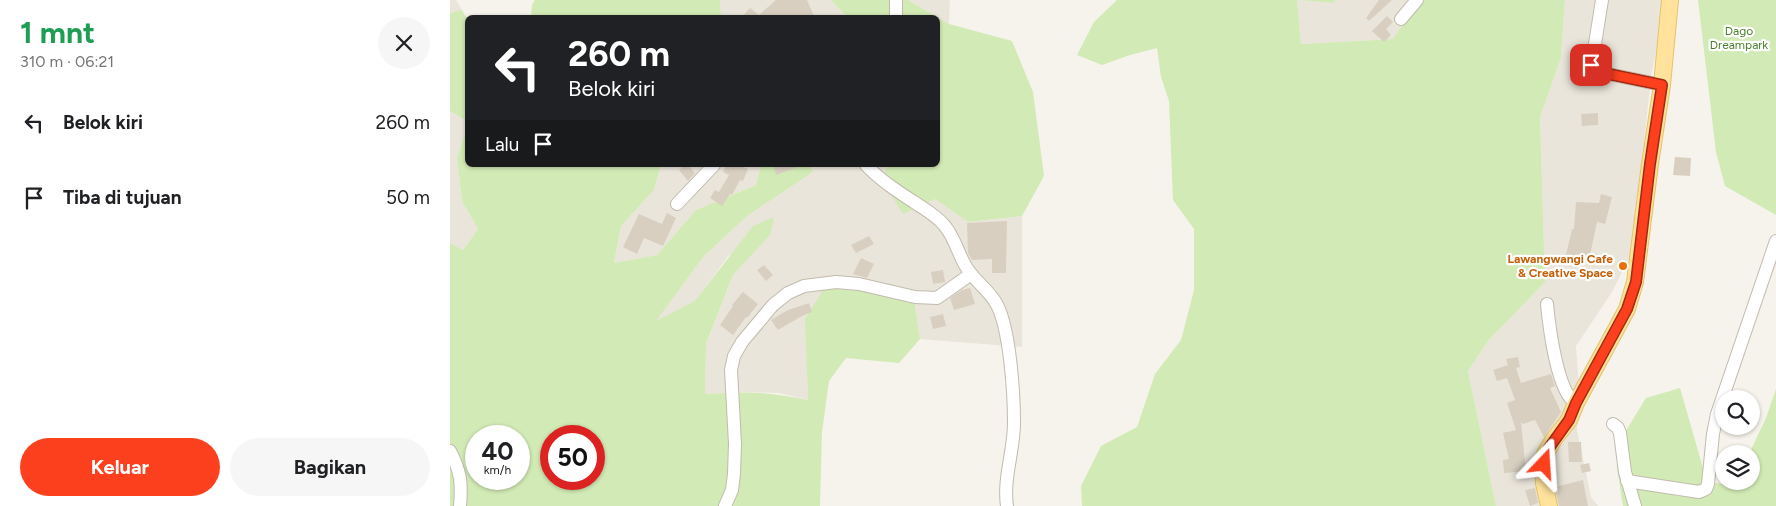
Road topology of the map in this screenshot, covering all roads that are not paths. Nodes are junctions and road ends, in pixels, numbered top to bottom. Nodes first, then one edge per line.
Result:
1 (896, 0) edge
2 (1417, 0) edge
3 (1602, 0) edge
4 (1670, 0) edge
5 (896, 15) edge
6 (1400, 19) dead end
7 (1662, 85) junction
8 (712, 167) edge
9 (868, 167) edge
10 (677, 204) dead end
11 (1776, 241) edge
12 (970, 274) junction
13 (1547, 304) dead end
14 (1576, 403) junction
15 (1613, 424) dead end
16 (450, 451) edge
17 (1627, 481) junction
18 (460, 506) edge
19 (725, 506) edge
20 (1007, 506) edge
21 (1549, 506) edge
22 (1635, 506) edge

1 - 5 street
2 - 6 street
3 - 7 street
4 - 7 main road
7 - 14 main road
8 - 10 street
9 - 12 street
11 - 17 street
12 - 19 street
12 - 20 street
13 - 14 street
14 - 21 main road
15 - 17 street
16 - 18 street
17 - 22 street

